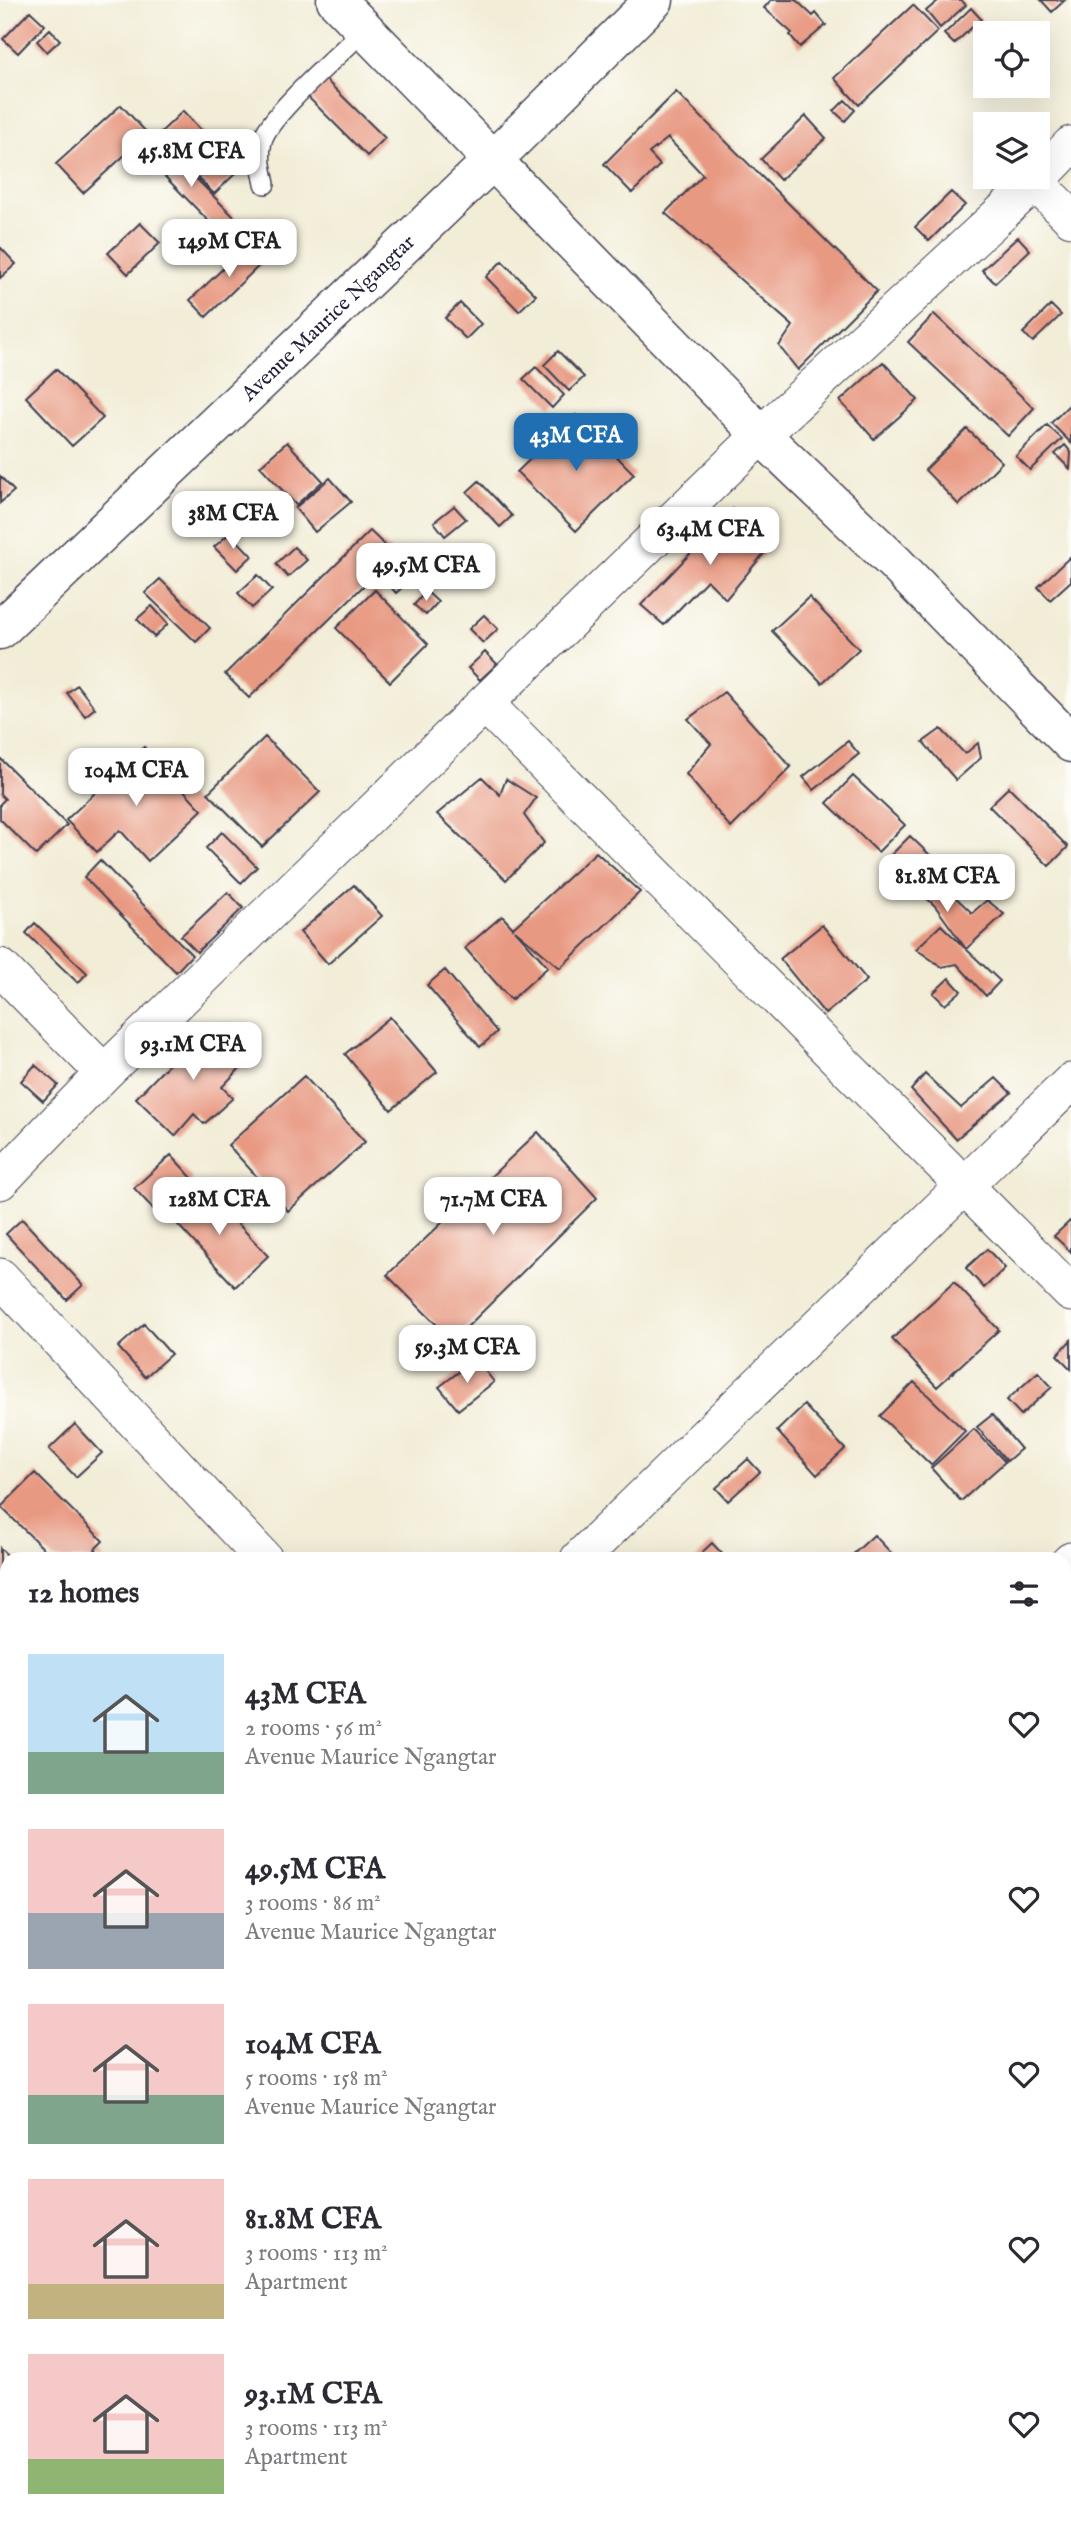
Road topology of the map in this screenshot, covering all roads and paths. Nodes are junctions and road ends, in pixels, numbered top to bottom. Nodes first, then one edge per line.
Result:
1 (336, 0) edge
2 (654, 0) edge
3 (365, 29) junction
4 (1071, 145) edge
5 (494, 159) junction
6 (1050, 167) edge
7 (265, 184) dead end
8 (1027, 189) edge
9 (1042, 189) edge
10 (1071, 218) edge
11 (761, 435) junction
12 (0, 630) edge
13 (485, 704) junction
14 (1071, 743) edge
15 (0, 967) edge
16 (104, 1073) junction
17 (1071, 1082) edge
18 (0, 1181) edge
19 (965, 1185) junction
20 (0, 1277) edge
21 (1071, 1293) edge
22 (257, 1552) edge
23 (586, 1552) edge

1 - 3 street
2 - 5 street, Avenue Maurice Ngangtar
3 - 5 street
3 - 7 lane
4 - 6 street
5 - 11 street
5 - 12 street, Avenue Maurice Ngangtar
8 - 11 street
9 - 10 street
11 - 13 street
11 - 14 street
13 - 16 street
13 - 19 street
15 - 16 street
16 - 18 street
17 - 19 street
19 - 21 street
19 - 23 street
20 - 22 street

